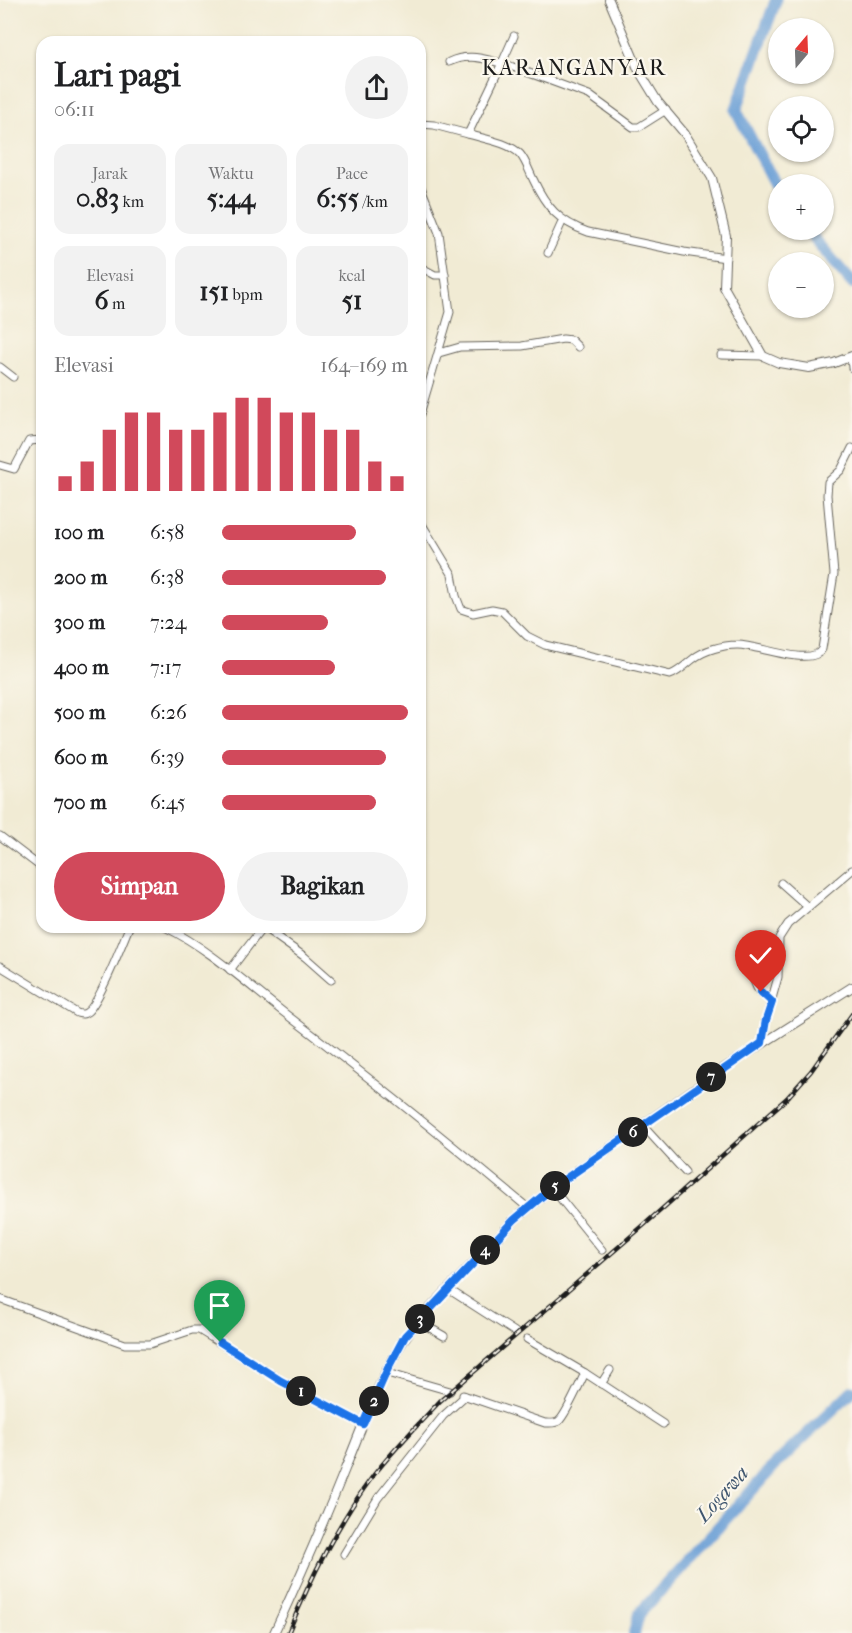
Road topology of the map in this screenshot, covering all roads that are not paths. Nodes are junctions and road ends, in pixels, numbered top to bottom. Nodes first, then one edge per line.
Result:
1 (609, 0) edge
2 (514, 36) dead end
3 (449, 62) dead end
4 (502, 63) junction
5 (663, 111) junction
6 (426, 124) edge
7 (468, 134) junction
8 (426, 201) edge
9 (563, 220) junction
10 (548, 253) dead end
11 (722, 258) junction
12 (426, 270) edge
13 (445, 276) junction
14 (578, 347) dead end
15 (439, 353) junction
16 (721, 355) dead end
17 (763, 356) junction
18 (852, 356) edge
19 (0, 367) edge
20 (852, 368) edge
21 (13, 377) dead end
22 (426, 395) edge
23 (36, 440) edge
24 (852, 448) edge
25 (0, 465) edge
26 (426, 530) edge
27 (0, 836) edge
28 (36, 863) edge
29 (852, 870) edge
30 (781, 883) dead end
31 (808, 907) junction
32 (126, 933) edge
33 (176, 933) edge
34 (258, 933) edge
35 (272, 933) edge
36 (743, 953) dead end
37 (0, 966) edge
38 (230, 970) junction
39 (331, 980) dead end
40 (852, 987) edge
41 (772, 1002) junction
42 (762, 1043) junction
43 (643, 1126) junction
44 (685, 1172) dead end
45 (552, 1188) junction
46 (528, 1208) junction
47 (603, 1250) dead end
48 (448, 1289) junction
49 (0, 1299) edge
50 (418, 1321) junction
51 (515, 1332) dead end
52 (444, 1336) dead end
53 (527, 1339) dead end
54 (610, 1370) dead end
55 (387, 1373) junction
56 (585, 1373) junction
57 (601, 1383) junction
58 (450, 1391) dead end
59 (363, 1424) junction
60 (663, 1424) dead end
61 (344, 1554) dead end
62 (274, 1633) edge

1 - 5 street
2 - 4 street
3 - 4 street
4 - 5 street
4 - 7 street
5 - 11 street
6 - 7 street
7 - 9 street
8 - 13 street
9 - 10 street
9 - 11 street
11 - 17 street
12 - 13 street
13 - 15 street
14 - 15 street
15 - 22 street
16 - 17 street
17 - 18 street
18 - 20 street
19 - 21 street
23 - 25 street
24 - 26 street
27 - 28 street
29 - 31 street
30 - 31 street
31 - 41 street
32 - 37 street
33 - 38 street
34 - 38 street
35 - 39 street
36 - 41 street
38 - 46 street
40 - 42 street
41 - 42 street
42 - 43 street
43 - 44 street
43 - 45 street
45 - 46 street
45 - 47 street
46 - 48 street
48 - 50 street
48 - 51 street
49 - 59 street
50 - 52 street
50 - 55 street
53 - 56 street
54 - 57 street
55 - 58 street
55 - 59 street
56 - 57 street
56 - 61 street
57 - 60 street
59 - 62 street

